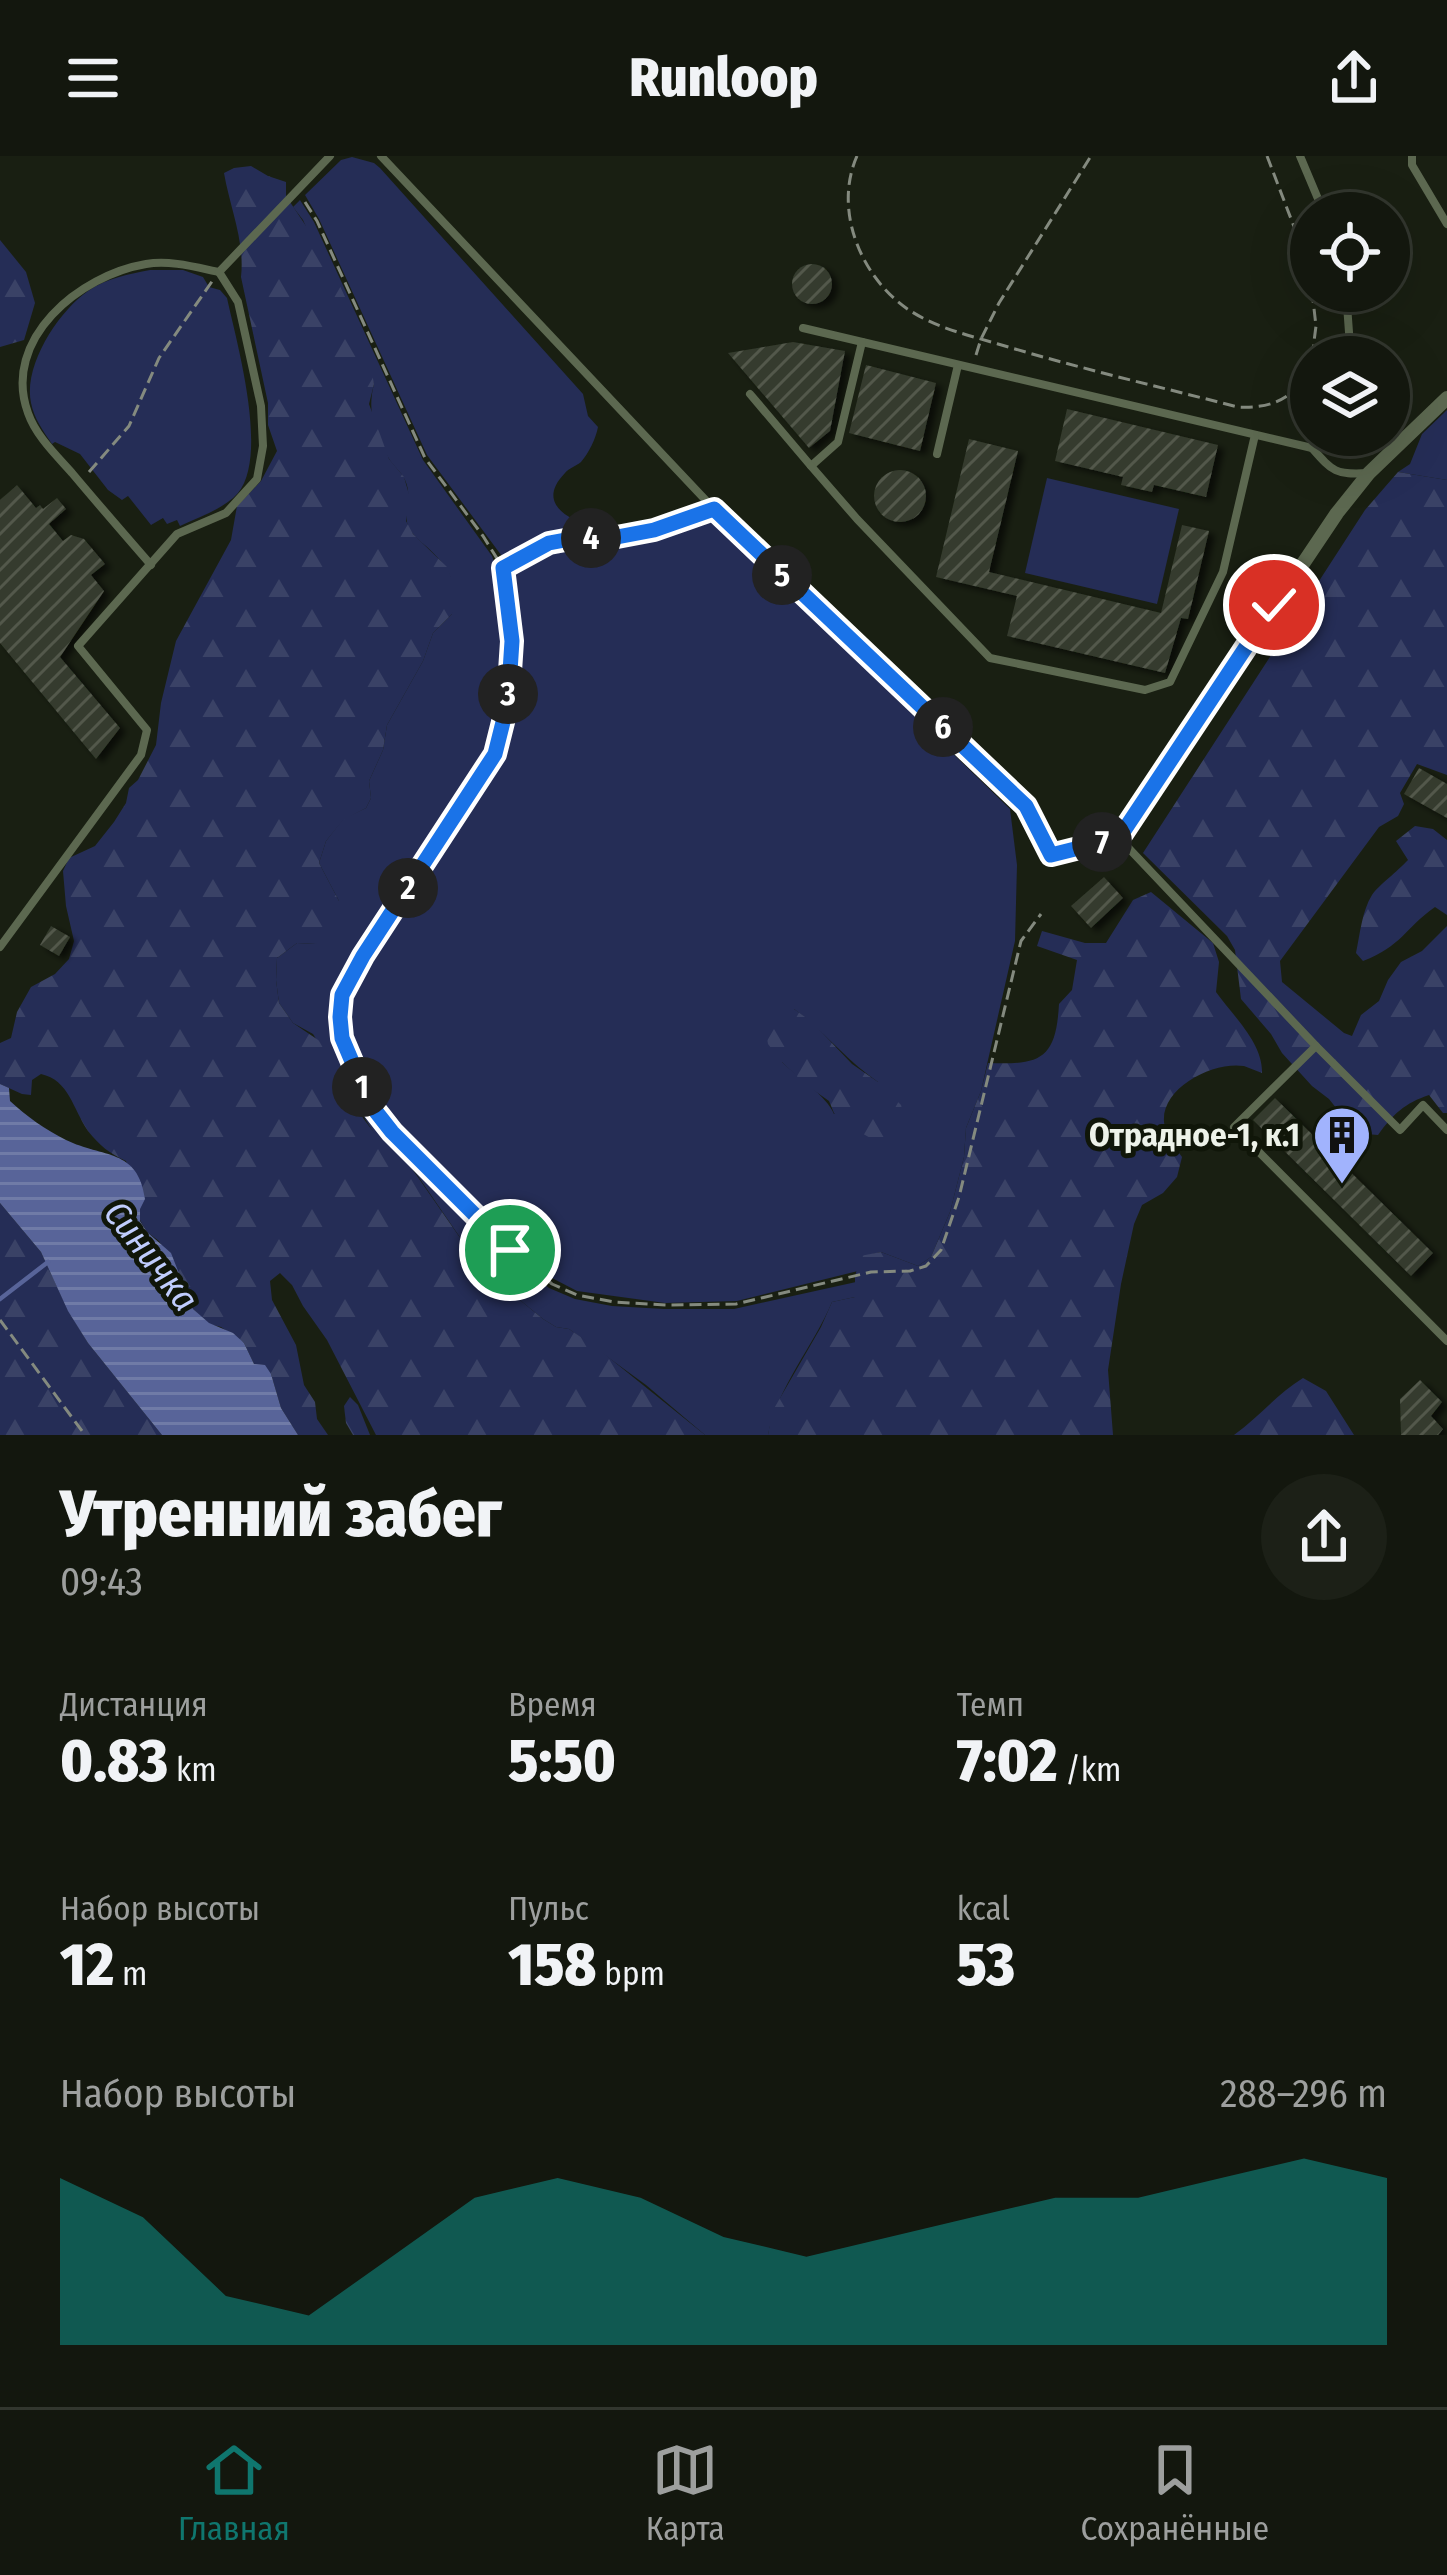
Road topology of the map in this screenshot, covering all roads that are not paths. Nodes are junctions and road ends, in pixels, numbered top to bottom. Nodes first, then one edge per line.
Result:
1 (330, 156) edge
2 (381, 156) edge
3 (1300, 156) edge
4 (1412, 156) edge
5 (1315, 192) edge
6 (1447, 224) edge
7 (219, 272) junction
8 (803, 328) dead end
9 (862, 342) junction
10 (958, 365) junction
11 (750, 394) dead end
12 (1447, 398) edge
13 (1255, 435) junction
14 (1290, 443) edge
15 (937, 454) dead end
16 (1321, 456) edge
17 (811, 466) junction
18 (1369, 473) junction
19 (151, 566) junction
20 (1119, 838) junction
21 (0, 947) edge
22 (1316, 1046) junction
23 (1447, 1130) edge
24 (1447, 1341) edge

1 - 7 lane
2 - 20 lane
3 - 5 lane
4 - 6 lane
7 - 19 lane
7 - 19 lane
8 - 9 lane
9 - 10 lane
9 - 17 lane
10 - 13 lane
10 - 15 lane
11 - 17 lane
12 - 18 street
13 - 14 lane
13 - 17 lane
16 - 18 lane
18 - 20 street
19 - 21 lane
20 - 22 lane
22 - 23 lane
22 - 24 lane

